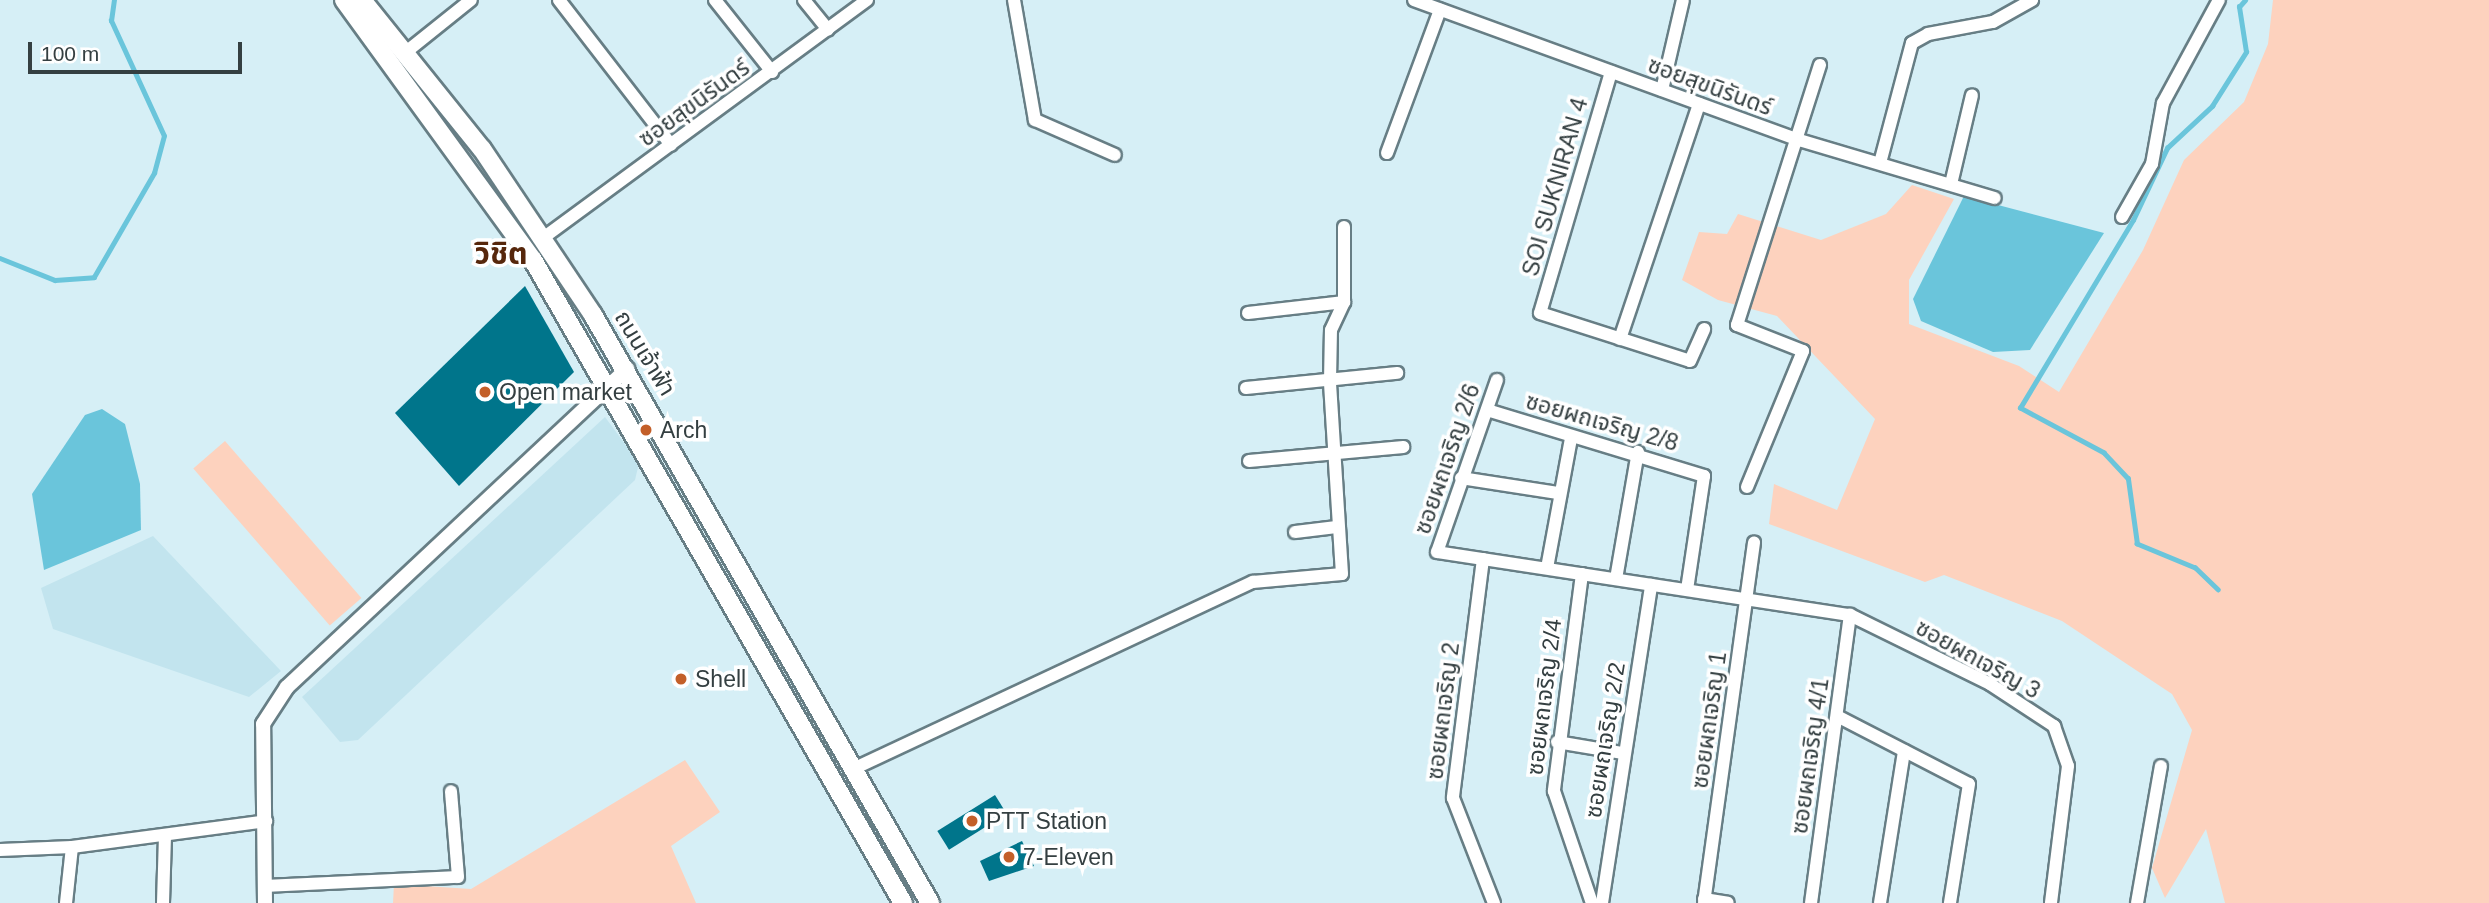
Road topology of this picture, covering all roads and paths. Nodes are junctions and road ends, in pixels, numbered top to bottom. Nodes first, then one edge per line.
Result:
1 (344, 0) edge
2 (362, 0) edge
3 (471, 0) edge
4 (559, 0) edge
5 (715, 0) edge
6 (804, 0) edge
7 (867, 0) edge
8 (1014, 0) edge
9 (1683, 0) edge
10 (2032, 0) edge
11 (2219, 0) edge
12 (1416, 1) edge
13 (1440, 10) junction
14 (828, 30) junction
15 (406, 52) junction
16 (1820, 65) dead end
17 (772, 72) junction
18 (1611, 72) junction
19 (1662, 90) junction
20 (1972, 95) dead end
21 (1699, 104) junction
22 (1800, 140) junction
23 (671, 145) junction
24 (1387, 153) dead end
25 (1115, 155) dead end
26 (1880, 163) junction
27 (1951, 184) junction
28 (1995, 198) dead end
29 (2122, 218) dead end
30 (1344, 227) dead end
31 (543, 238) junction
32 (1345, 302) junction
33 (1248, 313) dead end
34 (1704, 329) dead end
35 (1620, 339) junction
36 (626, 369) junction
37 (1397, 373) dead end
38 (1497, 380) dead end
39 (1330, 381) junction
40 (607, 388) junction
41 (1246, 388) dead end
42 (1487, 410) junction
43 (1570, 438) junction
44 (1403, 446) dead end
45 (1638, 452) junction
46 (1332, 454) junction
47 (1249, 461) dead end
48 (1461, 478) junction
49 (1747, 487) dead end
50 (1558, 493) junction
51 (1337, 527) junction
52 (1295, 532) dead end
53 (1754, 542) dead end
54 (1483, 559) junction
55 (1547, 568) junction
56 (1582, 574) junction
57 (1616, 579) junction
58 (1651, 584) junction
59 (1687, 590) junction
60 (1747, 599) junction
61 (1850, 615) junction
62 (1837, 716) junction
63 (1557, 743) junction
64 (1904, 751) junction
65 (1623, 753) junction
66 (2161, 766) dead end
67 (851, 770) junction
68 (451, 791) dead end
69 (266, 821) junction
70 (165, 836) junction
71 (72, 847) junction
72 (0, 850) edge
73 (265, 886) junction
74 (1704, 901) edge
75 (66, 903) edge
76 (163, 903) edge
77 (265, 903) edge
78 (903, 903) edge
79 (930, 903) edge
80 (1494, 903) edge
81 (1592, 903) edge
82 (1602, 903) edge
83 (1728, 903) edge
84 (1811, 903) edge
85 (1880, 903) edge
86 (1950, 903) edge
87 (2051, 903) edge
88 (2137, 903) edge

1 - 40 main road
2 - 15 main road, ถนนเจ้าฟ้า
3 - 15 street
4 - 23 street
5 - 17 street
6 - 14 street
7 - 14 street, ซอยสุขนิรันดร์
8 - 25 street
9 - 19 street
10 - 26 street
11 - 29 street
12 - 13 street, ซอยสุขนิรันดร์
13 - 18 street, ซอยสุขนิรันดร์
13 - 24 street
14 - 17 street, ซอยสุขนิรันดร์
15 - 31 main road, ถนนเจ้าฟ้า
16 - 22 street
17 - 23 street, ซอยสุขนิรันดร์
18 - 19 street, ซอยสุขนิรันดร์
18 - 35 street, SOI SUKNIRAN 4
19 - 21 street, ซอยสุขนิรันดร์
20 - 27 street
21 - 22 street, ซอยสุขนิรันดร์
21 - 35 street
22 - 26 street, ซอยสุขนิรันดร์
22 - 49 street
23 - 31 street, ซอยสุขนิรันดร์
26 - 27 street, ซอยสุขนิรันดร์
27 - 28 street, ซอยสุขนิรันดร์
30 - 32 street
31 - 36 main road, ถนนเจ้าฟ้า
32 - 33 street
32 - 39 street
34 - 35 street
36 - 40 street
36 - 67 main road, ถนนเจ้าฟ้า
37 - 39 street
38 - 42 street, ซอยผถเจริญ 2/6
39 - 41 street
39 - 46 street
40 - 69 street
40 - 78 main road
42 - 43 street, ซอยผถเจริญ 2/8
42 - 48 street, ซอยผถเจริญ 2/6
43 - 45 street, ซอยผถเจริญ 2/8
43 - 50 street
44 - 46 street
45 - 57 street
45 - 59 street, ซอยผถเจริญ 2/8
46 - 47 street
46 - 51 street
48 - 50 street
48 - 54 street, ซอยผถเจริญ 2/6
50 - 55 street
51 - 52 street
51 - 67 street
53 - 60 street, ซอยผถเจริญ 1
54 - 55 street
54 - 80 street, ซอยผถเจริญ 2
55 - 56 street
56 - 57 street
56 - 63 street, ซอยผถเจริญ 2/4
57 - 58 street
58 - 59 street
58 - 65 street, ซอยผถเจริญ 2/2
59 - 60 street
60 - 61 street, ซอยผถเจริญ 3
60 - 74 street, ซอยผถเจริญ 1
61 - 62 street, ซอยผถเจริญ 4/1
61 - 87 street, ซอยผถเจริญ 3
62 - 64 street
62 - 84 street, ซอยผถเจริญ 4/1
63 - 65 street
63 - 81 street, ซอยผถเจริญ 2/4
64 - 85 street
64 - 86 street
65 - 82 street, ซอยผถเจริญ 2/2
66 - 88 street
67 - 79 main road, ถนนเจ้าฟ้า
68 - 73 street
69 - 70 street
69 - 73 street
70 - 71 street
70 - 76 street
71 - 72 street
71 - 75 street
73 - 77 street
74 - 83 street

